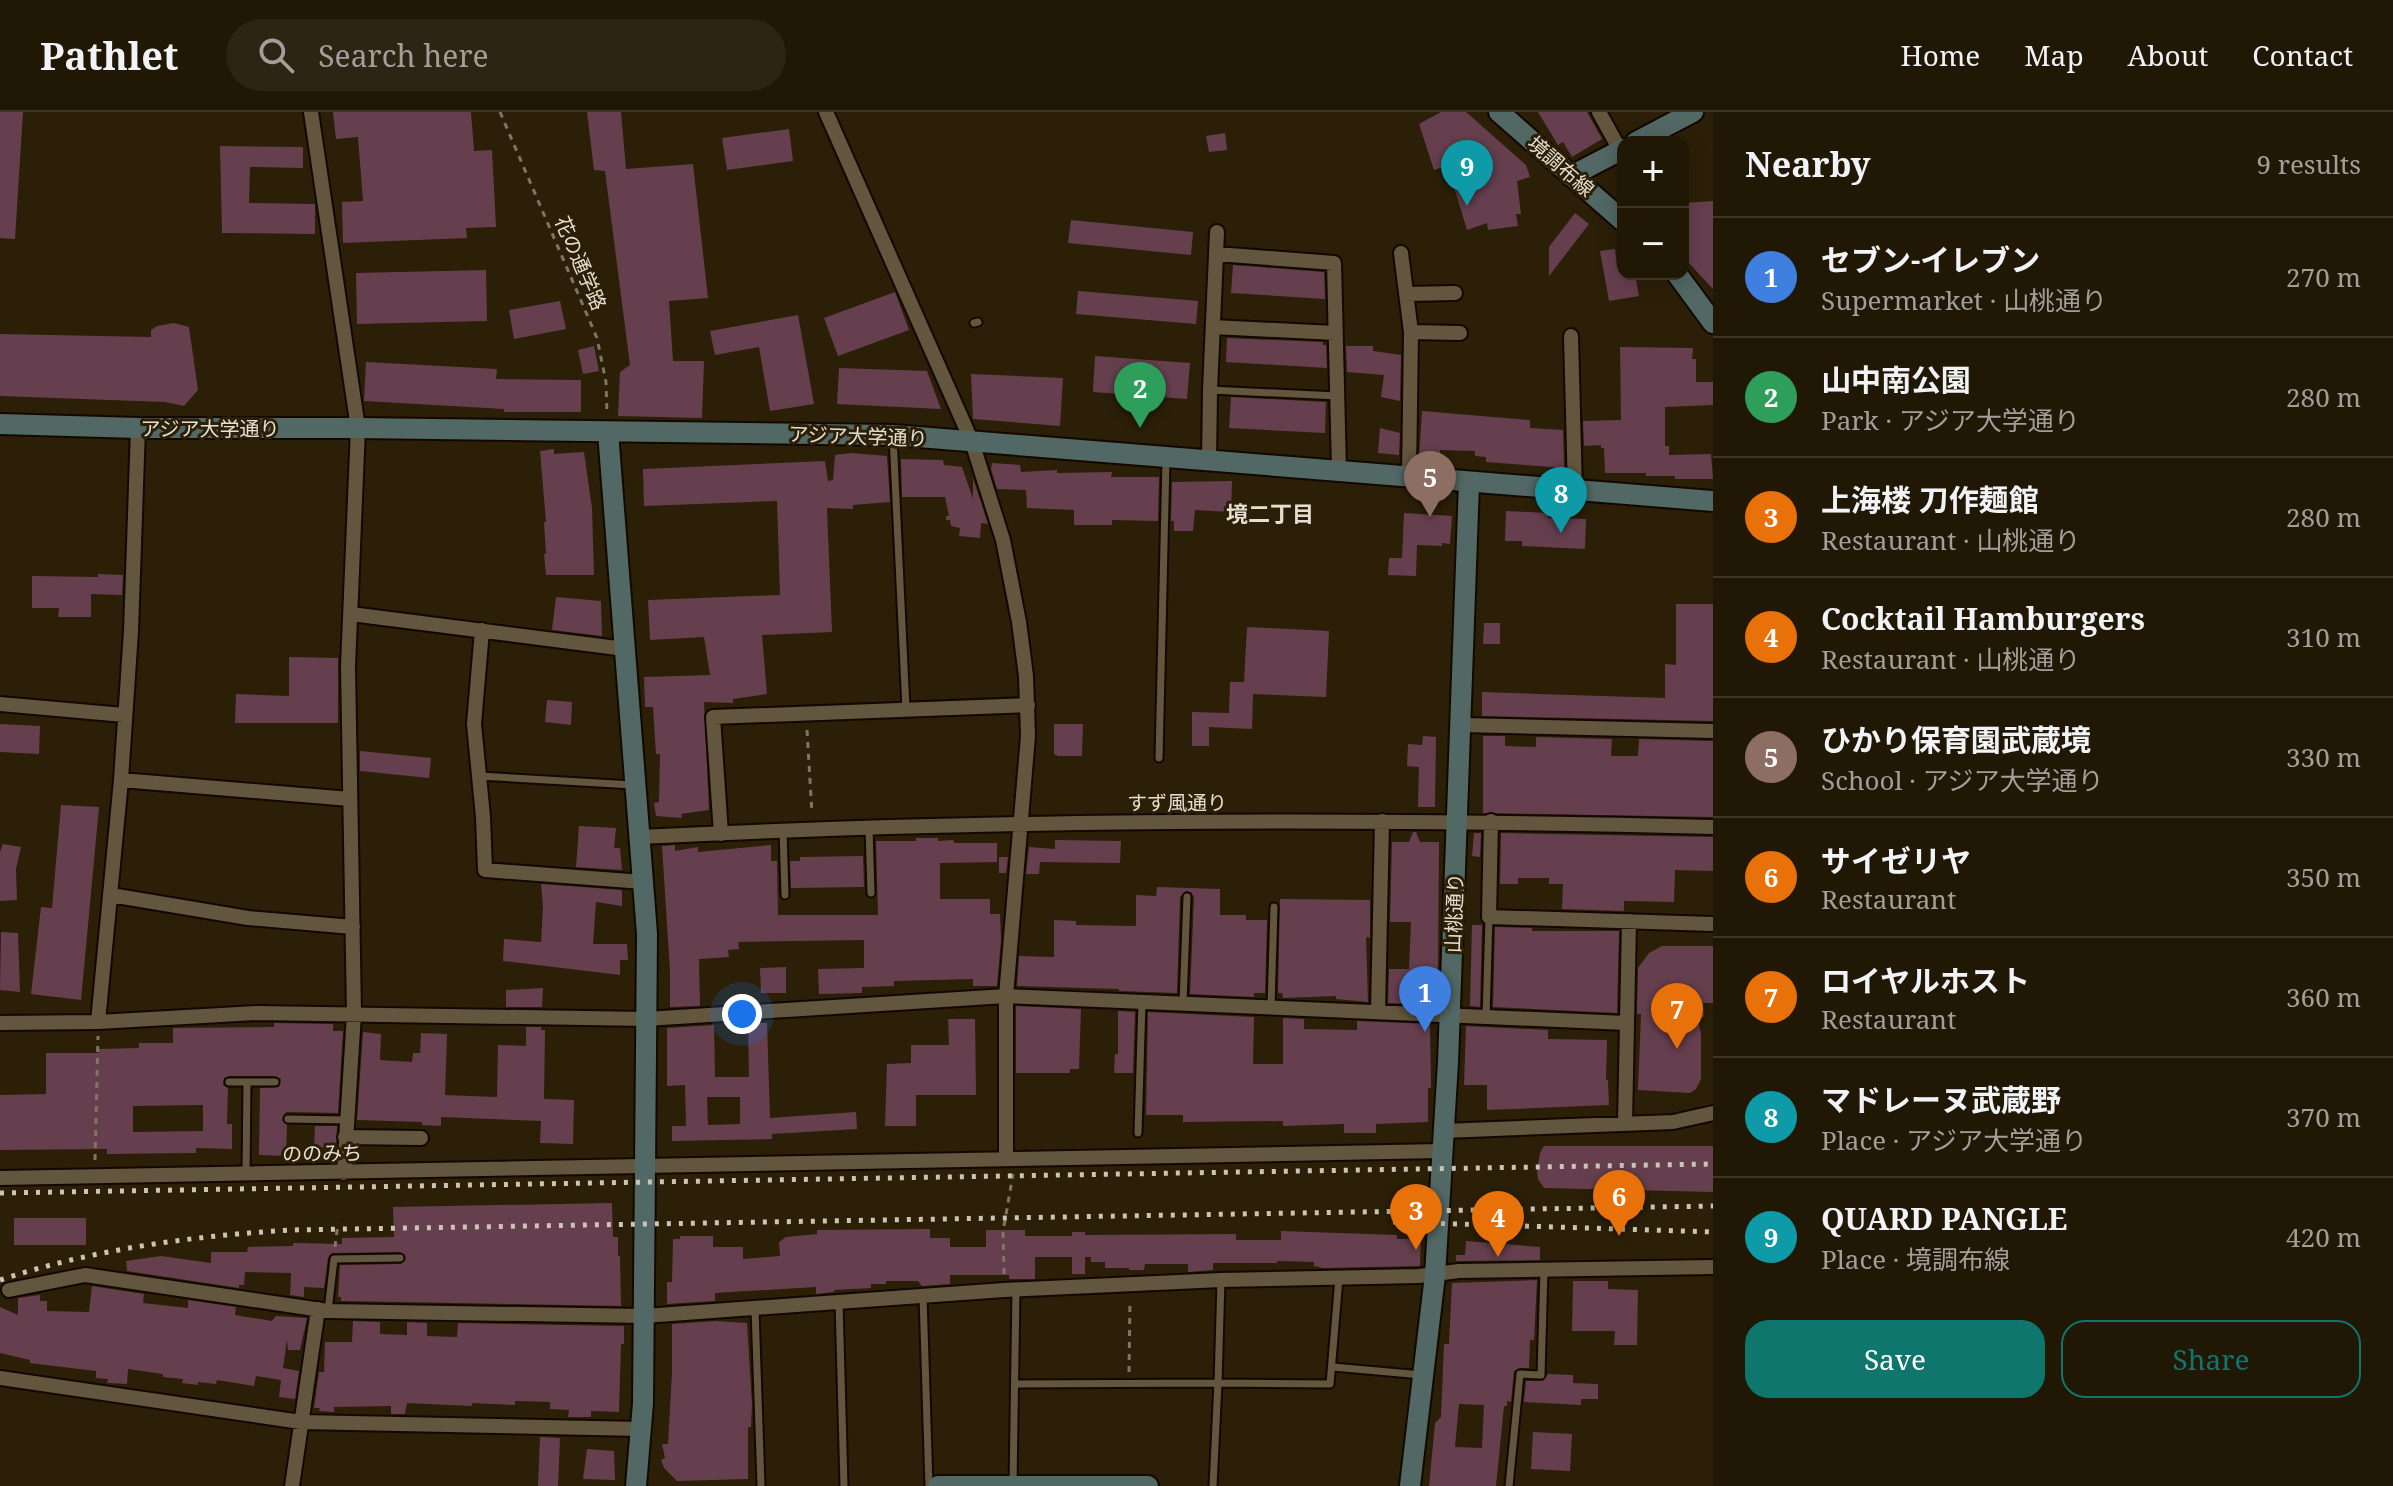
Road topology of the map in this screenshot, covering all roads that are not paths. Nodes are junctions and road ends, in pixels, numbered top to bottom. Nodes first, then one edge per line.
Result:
1 (311, 112) edge
2 (826, 112) edge
3 (1499, 112) edge
4 (1599, 112) edge
5 (1693, 112) edge
6 (1618, 136) edge
7 (1647, 136) edge
8 (1617, 152) edge
9 (1571, 176) junction
10 (1617, 216) edge
11 (1217, 232) dead end
12 (1401, 253) dead end
13 (1216, 254) junction
14 (1681, 280) edge
15 (1455, 293) dead end
16 (1406, 294) junction
17 (1713, 323) edge
18 (1213, 327) junction
19 (1411, 332) junction
20 (1335, 333) junction
21 (1460, 333) dead end
22 (1571, 336) dead end
23 (1210, 390) junction
24 (1337, 396) junction
25 (0, 424) edge
26 (138, 428) junction
27 (358, 428) junction
28 (608, 432) junction
29 (893, 435) junction
30 (972, 442) junction
31 (1166, 458) junction
32 (1209, 461) junction
33 (1339, 470) junction
34 (1409, 477) junction
35 (1469, 483) junction
36 (1575, 491) junction
37 (1713, 501) edge
38 (351, 614) junction
39 (482, 630) junction
40 (625, 649) junction
41 (0, 704) edge
42 (1028, 705) junction
43 (906, 709) junction
44 (124, 715) junction
45 (1461, 725) junction
46 (1713, 731) edge
47 (1159, 758) dead end
48 (479, 776) junction
49 (121, 780) junction
50 (637, 785) junction
51 (350, 799) junction
52 (1382, 821) junction
53 (1457, 821) junction
54 (1491, 821) junction
55 (1020, 822) junction
56 (1713, 827) edge
57 (869, 828) junction
58 (783, 831) junction
59 (721, 834) junction
60 (640, 837) junction
61 (643, 882) junction
62 (871, 893) dead end
63 (111, 895) junction
64 (785, 895) dead end
65 (1187, 897) dead end
66 (1274, 907) dead end
67 (1489, 917) junction
68 (1629, 921) junction
69 (1713, 924) edge
70 (353, 927) junction
71 (1006, 996) junction
72 (1142, 1002) junction
73 (1183, 1003) junction
74 (1271, 1007) junction
75 (1378, 1012) junction
76 (354, 1014) junction
77 (1450, 1017) junction
78 (1486, 1018) junction
79 (646, 1019) junction
80 (98, 1022) junction
81 (0, 1023) edge
82 (1626, 1023) junction
83 (229, 1082) dead end
84 (247, 1082) junction
85 (275, 1082) dead end
86 (1713, 1113) edge
87 (288, 1119) dead end
88 (346, 1120) junction
89 (1625, 1124) junction
90 (1138, 1133) dead end
91 (345, 1137) junction
92 (421, 1138) dead end
93 (1442, 1141) junction
94 (1011, 1159) junction
95 (645, 1165) junction
96 (344, 1173) junction
97 (246, 1174) junction
98 (0, 1178) edge
99 (400, 1258) dead end
100 (1713, 1267) edge
101 (1544, 1269) junction
102 (1435, 1275) junction
103 (1339, 1277) junction
104 (1221, 1280) junction
105 (9, 1290) dead end
106 (1010, 1290) junction
107 (923, 1296) junction
108 (839, 1302) junction
109 (755, 1309) junction
110 (323, 1310) junction
111 (644, 1316) junction
112 (1333, 1367) junction
113 (1423, 1376) junction
114 (0, 1378) edge
115 (1218, 1383) junction
116 (1015, 1384) junction
117 (301, 1422) junction
118 (641, 1429) junction
119 (1013, 1484) junction
120 (1086, 1485) edge
121 (292, 1486) edge
122 (636, 1486) edge
123 (761, 1486) edge
124 (844, 1486) edge
125 (929, 1486) edge
126 (938, 1486) edge
127 (1148, 1486) edge
128 (1213, 1486) edge
129 (1410, 1486) edge
130 (1509, 1486) edge

1 - 27 street
2 - 30 street
3 - 9 street, 境調布線
4 - 6 street
5 - 7 street
8 - 9 street
9 - 10 street, 境調布線
11 - 13 street
12 - 16 street
13 - 18 street
13 - 20 street
14 - 17 street
15 - 16 street
16 - 19 street
18 - 20 street
18 - 23 street
19 - 21 street
19 - 34 street
20 - 24 street
22 - 36 street
23 - 24 lane
23 - 32 street
24 - 33 street
25 - 26 street, アジア大学通り
26 - 27 street, アジア大学通り
26 - 44 street
27 - 28 street, アジア大学通り
27 - 38 street
28 - 29 street, アジア大学通り
28 - 40 street
29 - 30 street, アジア大学通り
29 - 43 lane
30 - 31 street, アジア大学通り
30 - 42 street
31 - 32 street, アジア大学通り
31 - 47 lane
32 - 33 street, アジア大学通り
33 - 34 street, アジア大学通り
34 - 35 street, アジア大学通り
35 - 36 street, アジア大学通り
35 - 45 street, 山桃通り
36 - 37 street, アジア大学通り
38 - 39 street
38 - 51 street
39 - 40 street
39 - 48 street
40 - 50 street
41 - 44 street
42 - 43 street
42 - 55 street
43 - 59 street
44 - 49 street
45 - 46 street
45 - 53 street, 山桃通り
48 - 50 lane
48 - 61 street
49 - 51 street
49 - 63 street
50 - 60 street
51 - 70 street
52 - 53 street, すず風通り
52 - 55 street, すず風通り
52 - 75 street
53 - 54 street, すず風通り
53 - 77 street, 山桃通り
54 - 56 street, すず風通り
54 - 67 street
55 - 57 street, すず風通り
55 - 71 street
57 - 58 street, すず風通り
57 - 62 lane
58 - 59 street, すず風通り
58 - 64 lane
59 - 60 street, すず風通り
60 - 61 street
61 - 79 street
63 - 70 street
63 - 80 street
65 - 73 lane
66 - 74 lane
67 - 68 street
67 - 78 lane
68 - 69 street
68 - 82 street
70 - 76 street
71 - 72 street
71 - 79 street
71 - 94 street
72 - 73 street
72 - 90 lane
73 - 74 street
74 - 75 street
75 - 77 street
76 - 79 street
76 - 80 street
76 - 88 street
77 - 78 street
77 - 93 street, 山桃通り
78 - 82 street
79 - 95 street
80 - 81 street
82 - 89 street
83 - 84 lane
84 - 85 lane
84 - 97 lane
86 - 89 street, ののみち
87 - 88 lane
88 - 91 street
89 - 93 street, ののみち
91 - 92 street
91 - 96 street
93 - 94 street, ののみち
93 - 102 street, 山桃通り
94 - 95 street, ののみち
95 - 96 street, ののみち
95 - 111 street
96 - 97 street, ののみち
97 - 98 street, ののみち
99 - 110 lane
100 - 101 street
101 - 102 street
101 - 130 lane
102 - 103 street
102 - 113 street, 山桃通り
103 - 104 street
103 - 112 lane
104 - 106 street
104 - 115 lane
105 - 110 street
106 - 107 street
106 - 116 lane
107 - 108 street
107 - 125 lane
108 - 109 street
108 - 124 lane
109 - 111 street
109 - 123 lane
110 - 111 street
110 - 117 street
111 - 118 street
112 - 113 lane
112 - 115 lane
113 - 129 street, 山桃通り
114 - 117 street
115 - 116 lane
115 - 128 lane
116 - 119 lane
117 - 118 street
117 - 121 street
118 - 122 street
119 - 120 street
119 - 126 street
120 - 127 street

